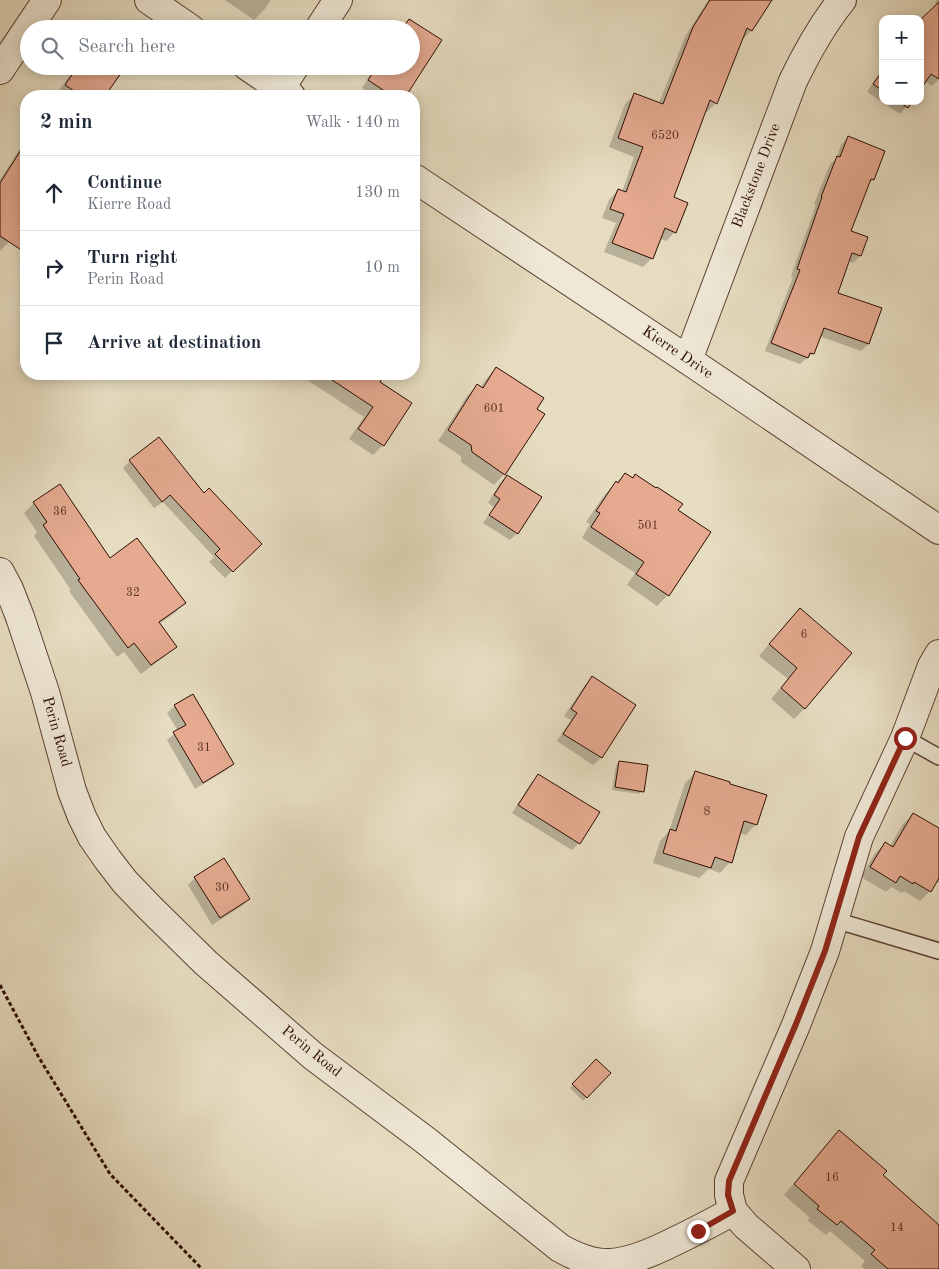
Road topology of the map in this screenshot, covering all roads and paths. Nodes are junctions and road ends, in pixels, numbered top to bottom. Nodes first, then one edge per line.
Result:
1 (47, 0) edge
2 (149, 0) edge
3 (338, 0) edge
4 (842, 0) edge
5 (34, 20) edge
6 (178, 20) edge
7 (326, 20) edge
8 (20, 40) edge
9 (0, 70) edge
10 (259, 75) edge
11 (292, 75) edge
12 (281, 90) edge
13 (286, 90) edge
14 (420, 182) edge
15 (688, 360) junction
16 (939, 530) edge
17 (0, 572) edge
18 (939, 654) edge
19 (905, 738) junction
20 (939, 757) edge
21 (835, 920) junction
22 (939, 951) edge
23 (0, 985) edge
24 (733, 1211) junction
25 (202, 1269) edge
26 (796, 1269) edge

1 - 5 street
2 - 6 street
3 - 7 street
4 - 15 street, Blackstone Drive
8 - 9 street
10 - 12 street
11 - 13 street
14 - 15 street, Kierre Drive
15 - 16 street, Kierre Drive
17 - 24 street, Perin Road
18 - 19 street
19 - 20 lane
19 - 21 street
21 - 22 lane
21 - 24 street
23 - 25 path
24 - 26 street

